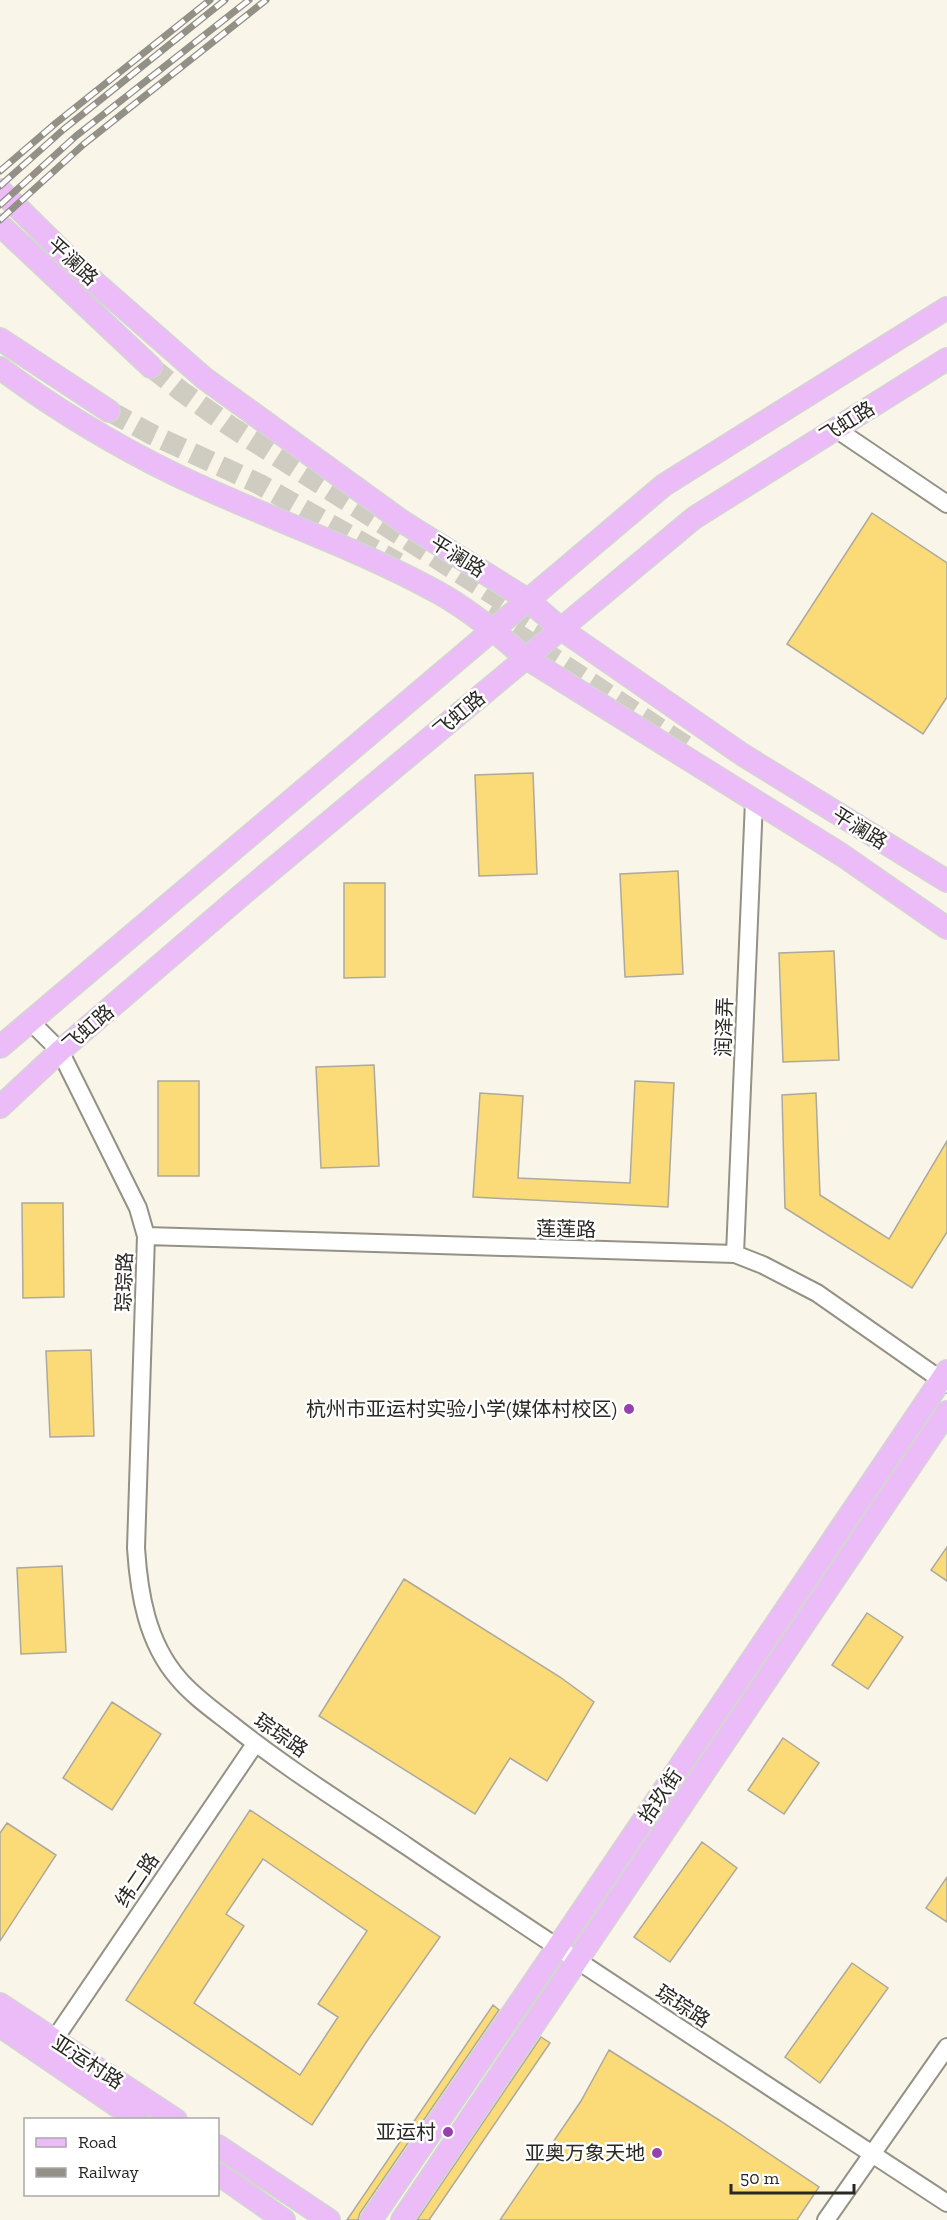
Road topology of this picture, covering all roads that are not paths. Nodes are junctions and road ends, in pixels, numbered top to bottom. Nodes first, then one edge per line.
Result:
1 (0, 190) edge
2 (0, 225) edge
3 (947, 308) edge
4 (0, 339) edge
5 (947, 359) edge
6 (151, 367) tunnel mouth
7 (0, 368) edge
8 (110, 411) tunnel mouth
9 (836, 429) junction
10 (947, 504) edge
11 (528, 600) junction
12 (493, 629) junction
13 (561, 629) junction
14 (526, 658) junction
15 (754, 801) junction
16 (947, 881) edge
17 (947, 928) edge
18 (30, 1021) junction
19 (0, 1047) edge
20 (60, 1051) junction
21 (0, 1107) edge
22 (146, 1236) junction
23 (735, 1254) junction
24 (945, 1378) edge
25 (947, 1412) edge
26 (255, 1744) junction
27 (557, 1948) junction
28 (577, 1961) junction
29 (0, 2004) edge
30 (0, 2026) edge
31 (54, 2040) junction
32 (947, 2047) edge
33 (135, 2118) edge
34 (173, 2118) edge
35 (219, 2147) edge
36 (873, 2155) junction
37 (219, 2175) edge
38 (947, 2204) edge
39 (284, 2220) edge
40 (329, 2220) edge
41 (371, 2220) edge
42 (402, 2220) edge
43 (826, 2220) edge

1 - 11 main road, 平澜路
2 - 6 main road
3 - 11 main road
4 - 8 main road
5 - 9 main road, 飞虹路
7 - 12 main road, 平澜路
9 - 10 street
9 - 13 main road, 飞虹路
11 - 12 main road
11 - 13 main road, 平澜路
12 - 14 main road, 平澜路
12 - 18 main road
13 - 14 main road, 飞虹路
13 - 16 main road, 平澜路
14 - 15 main road, 平澜路
14 - 20 main road, 飞虹路
15 - 17 main road, 平澜路
15 - 23 street, 润泽弄
18 - 19 main road
18 - 20 street, 琮琮路
20 - 21 main road, 飞虹路
20 - 22 street, 琮琮路
22 - 23 street, 莲莲路
22 - 26 street, 琮琮路
23 - 24 street, 莲莲路
24 - 27 main road, 拾玖街
25 - 28 main road, 拾玖街
26 - 27 street, 琮琮路
26 - 31 street, 纬二路
27 - 28 street, 琮琮路
27 - 41 main road, 拾玖街
28 - 36 street, 琮琮路
28 - 42 main road, 拾玖街
29 - 31 main road, 亚运村路
30 - 33 main road, 亚运村路
31 - 34 main road, 亚运村路
32 - 36 street
35 - 40 main road
36 - 38 street, 琮琮路
36 - 43 street
37 - 39 main road

